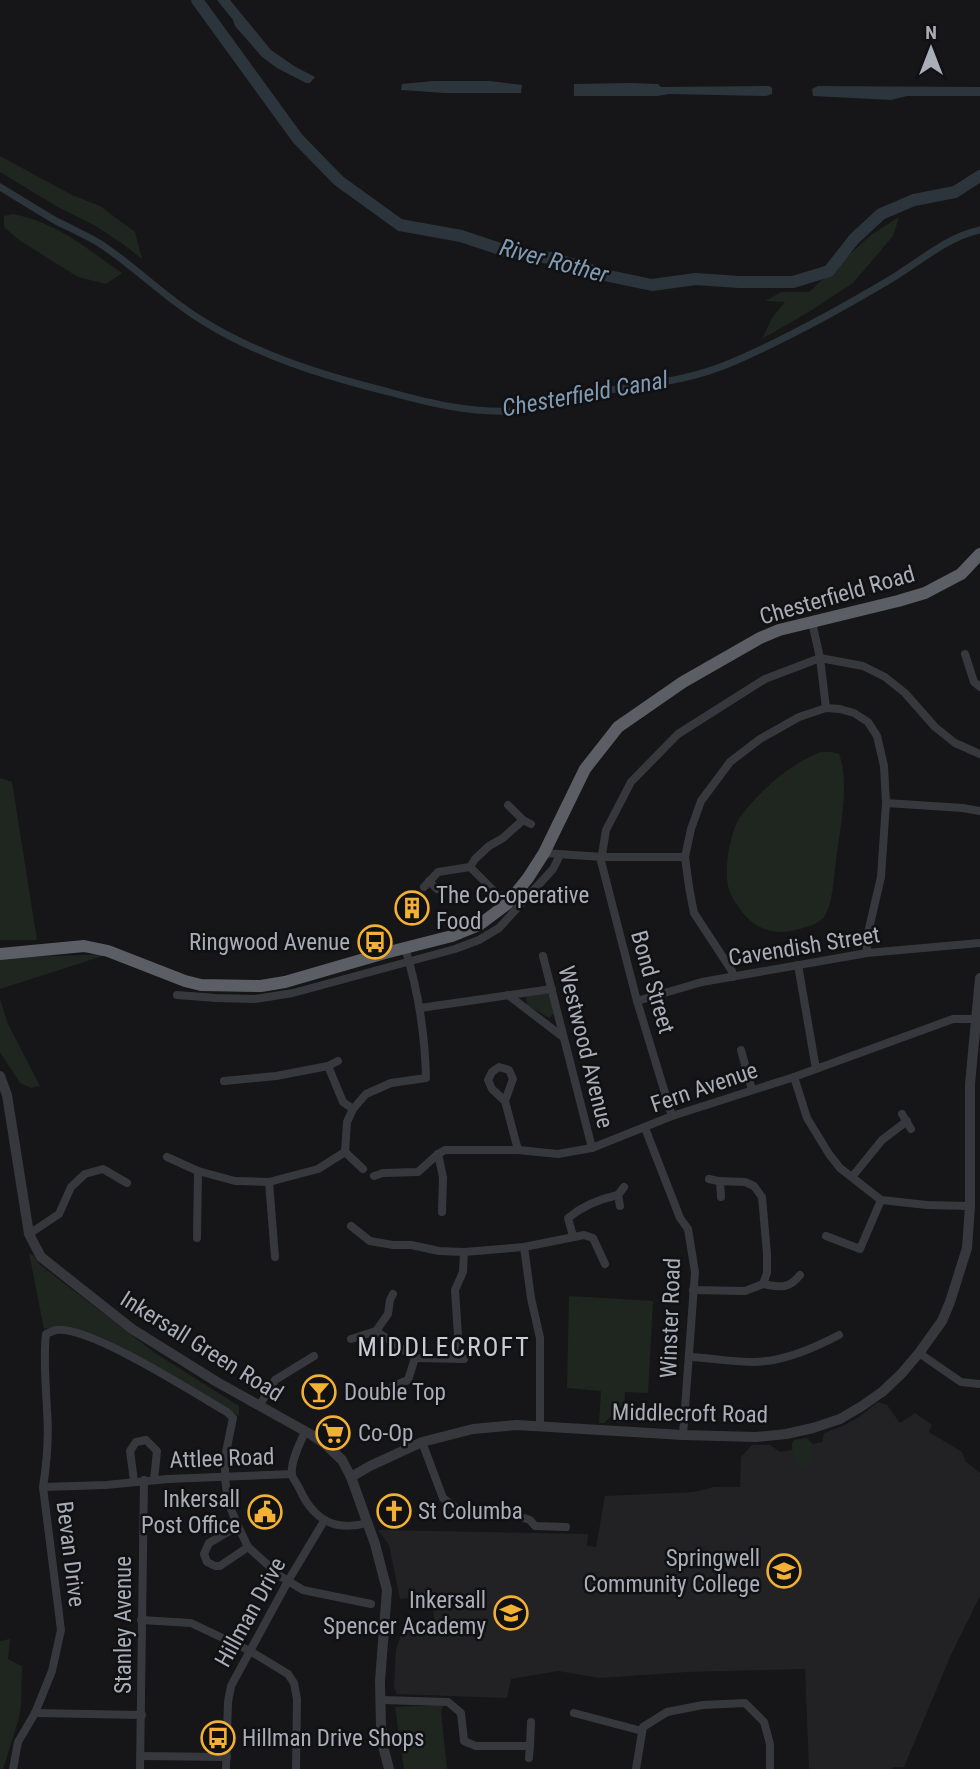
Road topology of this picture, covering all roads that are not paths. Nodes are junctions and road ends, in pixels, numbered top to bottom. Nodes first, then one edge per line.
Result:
1 (980, 554) edge
2 (812, 622) junction
3 (965, 654) dead end
4 (820, 658) junction
5 (980, 687) edge
6 (826, 709) junction
7 (980, 754) edge
8 (886, 803) junction
9 (508, 805) dead end
10 (980, 811) edge
11 (544, 853) junction
12 (560, 855) junction
13 (602, 857) junction
14 (685, 857) junction
15 (470, 867) junction
16 (436, 889) dead end
17 (507, 904) junction
18 (980, 943) edge
19 (405, 948) junction
20 (867, 953) junction
21 (0, 954) edge
22 (543, 956) dead end
23 (410, 963) junction
24 (798, 965) junction
25 (733, 977) junction
26 (980, 978) edge
27 (552, 989) junction
28 (177, 995) dead end
29 (508, 995) junction
30 (637, 1001) junction
31 (420, 1008) junction
32 (976, 1019) junction
33 (563, 1037) junction
34 (741, 1050) dead end
35 (338, 1061) dead end
36 (328, 1066) junction
37 (816, 1069) junction
38 (0, 1076) edge
39 (794, 1077) junction
40 (224, 1081) dead end
41 (975, 1084) edge
42 (752, 1090) junction
43 (505, 1101) dead end
44 (353, 1109) junction
45 (672, 1116) junction
46 (907, 1121) dead end
47 (645, 1128) junction
48 (592, 1148) junction
49 (518, 1150) junction
50 (345, 1152) junction
51 (438, 1154) junction
52 (167, 1157) dead end
53 (363, 1169) dead end
54 (198, 1171) junction
55 (374, 1176) dead end
56 (852, 1177) junction
57 (709, 1179) dead end
58 (720, 1181) junction
59 (269, 1182) junction
60 (127, 1183) dead end
61 (721, 1197) dead end
62 (881, 1200) junction
63 (620, 1206) dead end
64 (970, 1206) junction
65 (442, 1212) dead end
66 (351, 1226) dead end
67 (29, 1234) junction
68 (573, 1236) junction
69 (826, 1236) dead end
70 (197, 1238) dead end
71 (523, 1247) junction
72 (464, 1252) junction
73 (275, 1257) dead end
74 (605, 1264) dead end
75 (800, 1275) dead end
76 (763, 1284) junction
77 (693, 1290) junction
78 (393, 1294) dead end
79 (376, 1331) junction
80 (839, 1335) dead end
81 (351, 1339) dead end
82 (919, 1353) junction
83 (314, 1356) dead end
84 (689, 1357) junction
85 (415, 1358) junction
86 (453, 1358) junction
87 (464, 1359) dead end
88 (980, 1384) edge
89 (393, 1386) dead end
90 (258, 1406) junction
91 (540, 1427) junction
92 (305, 1432) junction
93 (682, 1435) junction
94 (422, 1442) junction
95 (292, 1474) junction
96 (351, 1477) junction
97 (225, 1478) junction
98 (154, 1480) junction
99 (139, 1481) junction
100 (43, 1487) junction
101 (324, 1521) junction
102 (367, 1523) junction
103 (238, 1527) junction
104 (566, 1527) dead end
105 (248, 1547) junction
106 (288, 1581) junction
107 (371, 1604) dead end
108 (141, 1620) junction
109 (250, 1651) junction
110 (382, 1700) junction
111 (34, 1713) junction
112 (574, 1713) dead end
113 (142, 1715) junction
114 (531, 1723) dead end
115 (643, 1729) junction
116 (530, 1745) junction
117 (141, 1756) junction
118 (227, 1757) junction
119 (529, 1758) dead end
120 (13, 1769) edge
121 (140, 1769) edge
122 (226, 1769) edge
123 (296, 1769) edge
124 (389, 1769) edge
125 (636, 1769) edge
126 (770, 1769) edge

1 - 2 highway, Chesterfield Road
2 - 4 street
2 - 11 highway, Chesterfield Road
3 - 5 street
4 - 6 street
4 - 7 street
4 - 13 street
6 - 8 street
6 - 14 street
8 - 10 street
8 - 20 street
9 - 15 street
11 - 12 street
11 - 17 highway, Chesterfield Road
12 - 13 street
12 - 23 street
13 - 14 street
13 - 30 street, Bond Street
14 - 25 street
15 - 16 street
15 - 17 street
17 - 19 highway, Chesterfield Road
18 - 20 street, Cavendish Street
19 - 21 highway, Chesterfield Road
19 - 23 street
20 - 24 street, Cavendish Street
22 - 27 street, Westwood Avenue
23 - 28 street
23 - 31 street
24 - 25 street, Cavendish Street
24 - 37 street
25 - 30 street, Cavendish Street
26 - 32 street, Middlecroft Road
27 - 29 street
27 - 33 street, Westwood Avenue
29 - 31 street
29 - 33 street
30 - 45 street, Bond Street
31 - 44 street
32 - 37 street, Fern Avenue
32 - 41 street, Middlecroft Road
33 - 48 street, Westwood Avenue
34 - 42 street
35 - 36 street
36 - 40 street
36 - 44 street
37 - 39 street, Fern Avenue
38 - 67 street, Inkersall Green Road
39 - 42 street, Fern Avenue
39 - 56 street
41 - 64 street, Middlecroft Road
42 - 45 street, Fern Avenue
43 - 49 street
44 - 50 street
45 - 47 street, Fern Avenue
46 - 56 street
47 - 48 street, Fern Avenue
47 - 77 street, Winster Road
48 - 49 street, Fern Avenue
49 - 51 street, Fern Avenue
50 - 53 street
50 - 59 street
51 - 55 street
51 - 65 street
52 - 54 street
54 - 59 street
54 - 70 street
56 - 62 street
57 - 58 street
58 - 61 street
58 - 76 street
59 - 73 street
60 - 67 street
62 - 64 street
62 - 69 street
63 - 68 street
64 - 82 street, Middlecroft Road
66 - 72 street
67 - 90 street, Inkersall Green Road
68 - 71 street
68 - 74 street
71 - 72 street
71 - 91 street
72 - 86 street
75 - 76 street
76 - 77 street
77 - 84 street, Winster Road
78 - 79 street
79 - 81 street
79 - 85 street
80 - 84 street
82 - 88 street
82 - 93 street, Middlecroft Road
83 - 90 street
84 - 93 street, Winster Road
85 - 86 street
85 - 89 street
86 - 87 street
90 - 92 street, Inkersall Green Road
91 - 93 street, Middlecroft Road
91 - 94 street, Middlecroft Road
92 - 95 street
92 - 96 street, Inkersall Green Road
94 - 96 street, Middlecroft Road
94 - 104 street
95 - 97 street, Attlee Road
95 - 101 street
96 - 102 street, Inkersall Green Road
97 - 98 street, Attlee Road
97 - 100 street, Bevan Drive
97 - 103 street
98 - 99 street, Attlee Road
98 - 99 street, Attlee Road
99 - 100 street, Attlee Road
99 - 108 street, Stanley Avenue
100 - 111 street, Bevan Drive
101 - 102 street
101 - 106 street, Hillman Drive
102 - 110 street, Inkersall Green Road
103 - 105 street
103 - 105 street
105 - 106 street
106 - 107 street
106 - 109 street, Hillman Drive
108 - 109 street
108 - 113 street, Stanley Avenue
109 - 118 street, Hillman Drive
109 - 123 street
110 - 116 street
110 - 124 street, Inkersall Green Road
111 - 113 street
111 - 120 street, Bevan Drive
112 - 115 street
113 - 117 street, Stanley Avenue
114 - 116 street
115 - 125 street
115 - 126 street
116 - 119 street
117 - 118 street
117 - 121 street, Stanley Avenue
118 - 122 street, Hillman Drive

